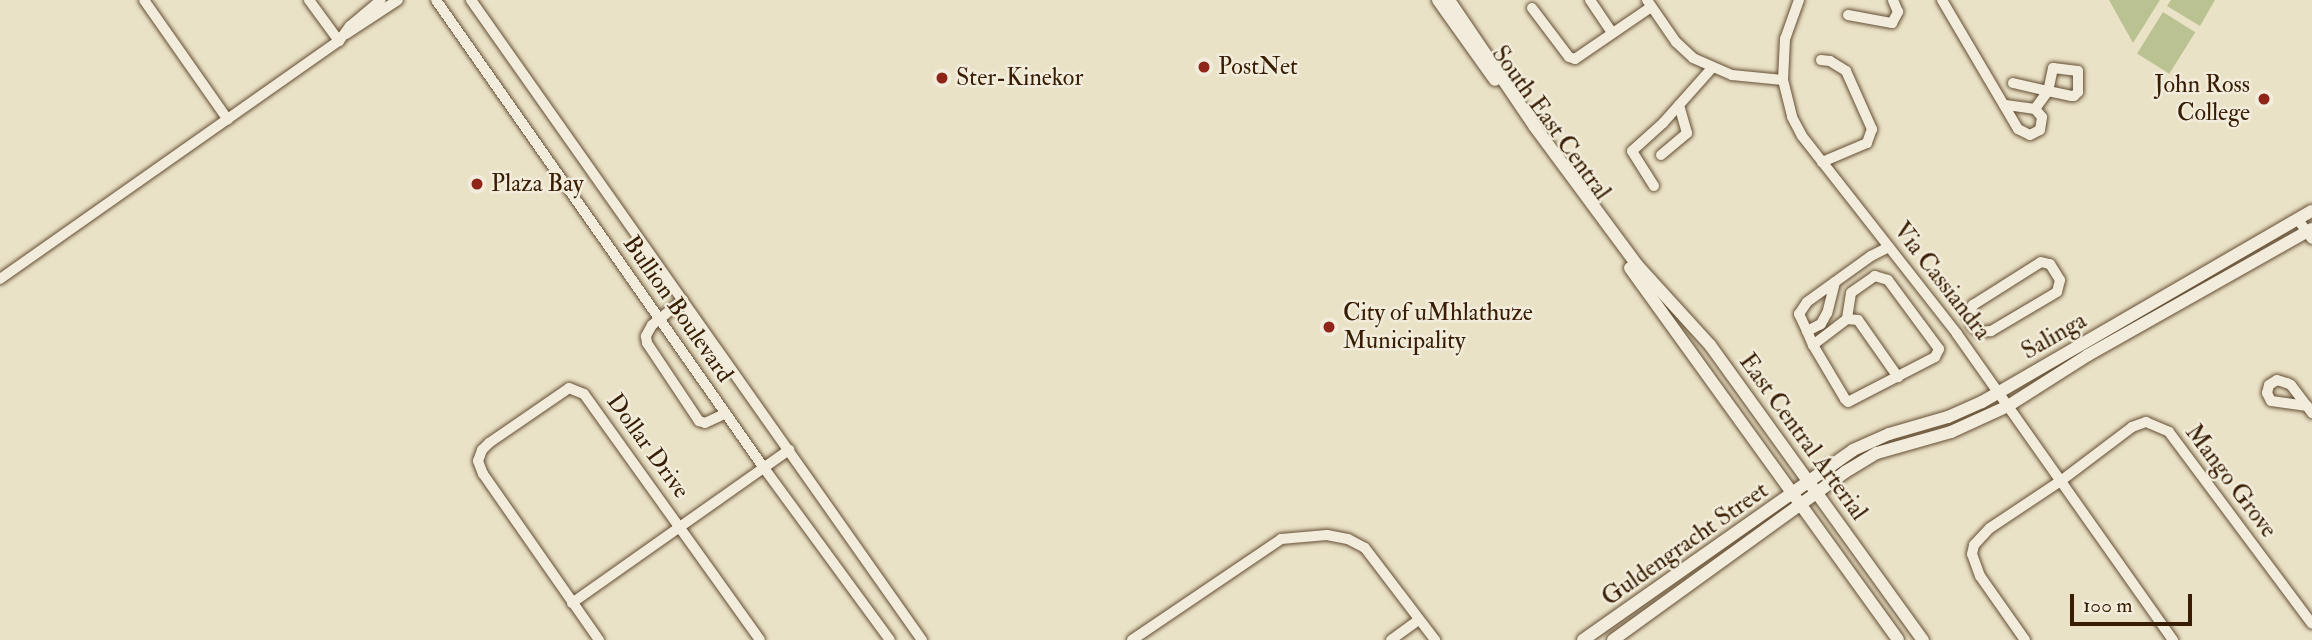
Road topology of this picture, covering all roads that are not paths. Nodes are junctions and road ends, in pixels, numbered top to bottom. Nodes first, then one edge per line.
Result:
1 (144, 0) edge
2 (309, 0) edge
3 (381, 0) edge
4 (398, 0) edge
5 (436, 0) edge
6 (471, 0) edge
7 (1438, 0) edge
8 (1449, 0) edge
9 (1590, 0) edge
10 (1799, 0) edge
11 (1893, 0) edge
12 (1942, 0) edge
13 (1649, 3) edge
14 (1532, 8) dead end
15 (1848, 15) dead end
16 (1612, 33) junction
17 (342, 38) junction
18 (1821, 60) dead end
19 (1712, 68) junction
20 (1783, 80) junction
21 (2013, 83) dead end
22 (1679, 105) junction
23 (2007, 106) junction
24 (2035, 109) junction
25 (228, 120) junction
26 (1661, 155) dead end
27 (1822, 162) junction
28 (1654, 186) dead end
29 (2312, 211) edge
30 (2299, 221) junction
31 (2310, 233) edge
32 (1889, 247) junction
33 (1635, 268) junction
34 (0, 279) edge
35 (1835, 282) junction
36 (683, 300) junction
37 (659, 317) junction
38 (1847, 319) junction
39 (1972, 326) junction
40 (1807, 331) junction
41 (1957, 334) junction
42 (1813, 345) junction
43 (1898, 377) junction
44 (2000, 393) junction
45 (2008, 405) junction
46 (726, 413) junction
47 (789, 450) junction
48 (764, 468) junction
49 (2062, 480) junction
50 (1811, 482) junction
51 (1794, 494) junction
52 (1819, 494) junction
53 (1802, 505) junction
54 (680, 528) junction
55 (572, 603) junction
56 (1419, 620) junction
57 (2312, 624) edge
58 (598, 640) edge
59 (760, 640) edge
60 (890, 640) edge
61 (922, 640) edge
62 (1132, 640) edge
63 (1391, 640) edge
64 (1435, 640) edge
65 (1583, 640) edge
66 (1613, 640) edge
67 (1898, 640) edge
68 (1923, 640) edge
69 (2025, 640) edge
70 (2173, 640) edge

1 - 25 street
2 - 17 street
3 - 17 street
4 - 17 street
5 - 37 street, Bullion Boulevard
6 - 36 street, Bullion Boulevard
7 - 33 street, South East Central
8 - 33 street, South East Central
9 - 16 street
10 - 20 street, Via Cassiandra
11 - 15 street
12 - 23 street
13 - 16 street
13 - 19 street
14 - 16 street
17 - 25 street
18 - 27 street
19 - 20 street
19 - 22 street
20 - 27 street, Via Cassiandra
21 - 24 street
22 - 26 street
22 - 28 street
23 - 24 street
23 - 24 street
25 - 34 street
27 - 32 street, Via Cassiandra
29 - 30 street, Salinga
30 - 31 street
30 - 44 street, Salinga
31 - 45 street, Salinga
32 - 35 street
32 - 41 street, Via Cassiandra
33 - 50 street, East Central Arterial
33 - 51 street, East Central Arterial
35 - 40 street
35 - 40 street
36 - 37 street
36 - 47 street, Bullion Boulevard
37 - 46 street, Bullion Boulevard
37 - 46 street
38 - 42 street
38 - 43 street
38 - 43 street
39 - 39 street
39 - 41 street
40 - 42 street
41 - 44 street, Via Cassiandra
42 - 43 street
44 - 45 street, Via Cassiandra
44 - 50 street, Salinga
45 - 49 street, Via Cassiandra
45 - 52 street, Salinga
46 - 48 street, Bullion Boulevard
47 - 48 street
47 - 61 street, Bullion Boulevard
48 - 54 street
48 - 60 street, Bullion Boulevard
49 - 57 street, Mango Grove
49 - 69 street
49 - 70 street, Via Cassiandra
50 - 51 street, Guldengracht Street
50 - 52 street, East Central Arterial
51 - 53 street, East Central Arterial
51 - 65 street, Guldengracht Street
52 - 53 street, Guldengracht Street
52 - 68 street, East Central Arterial
53 - 66 street, Guldengracht Street
53 - 67 street, East Central Arterial
54 - 55 street
54 - 55 street, Dollar Drive
54 - 59 street, Dollar Drive
55 - 58 street, Dollar Drive
56 - 62 street
56 - 63 street
56 - 64 street

